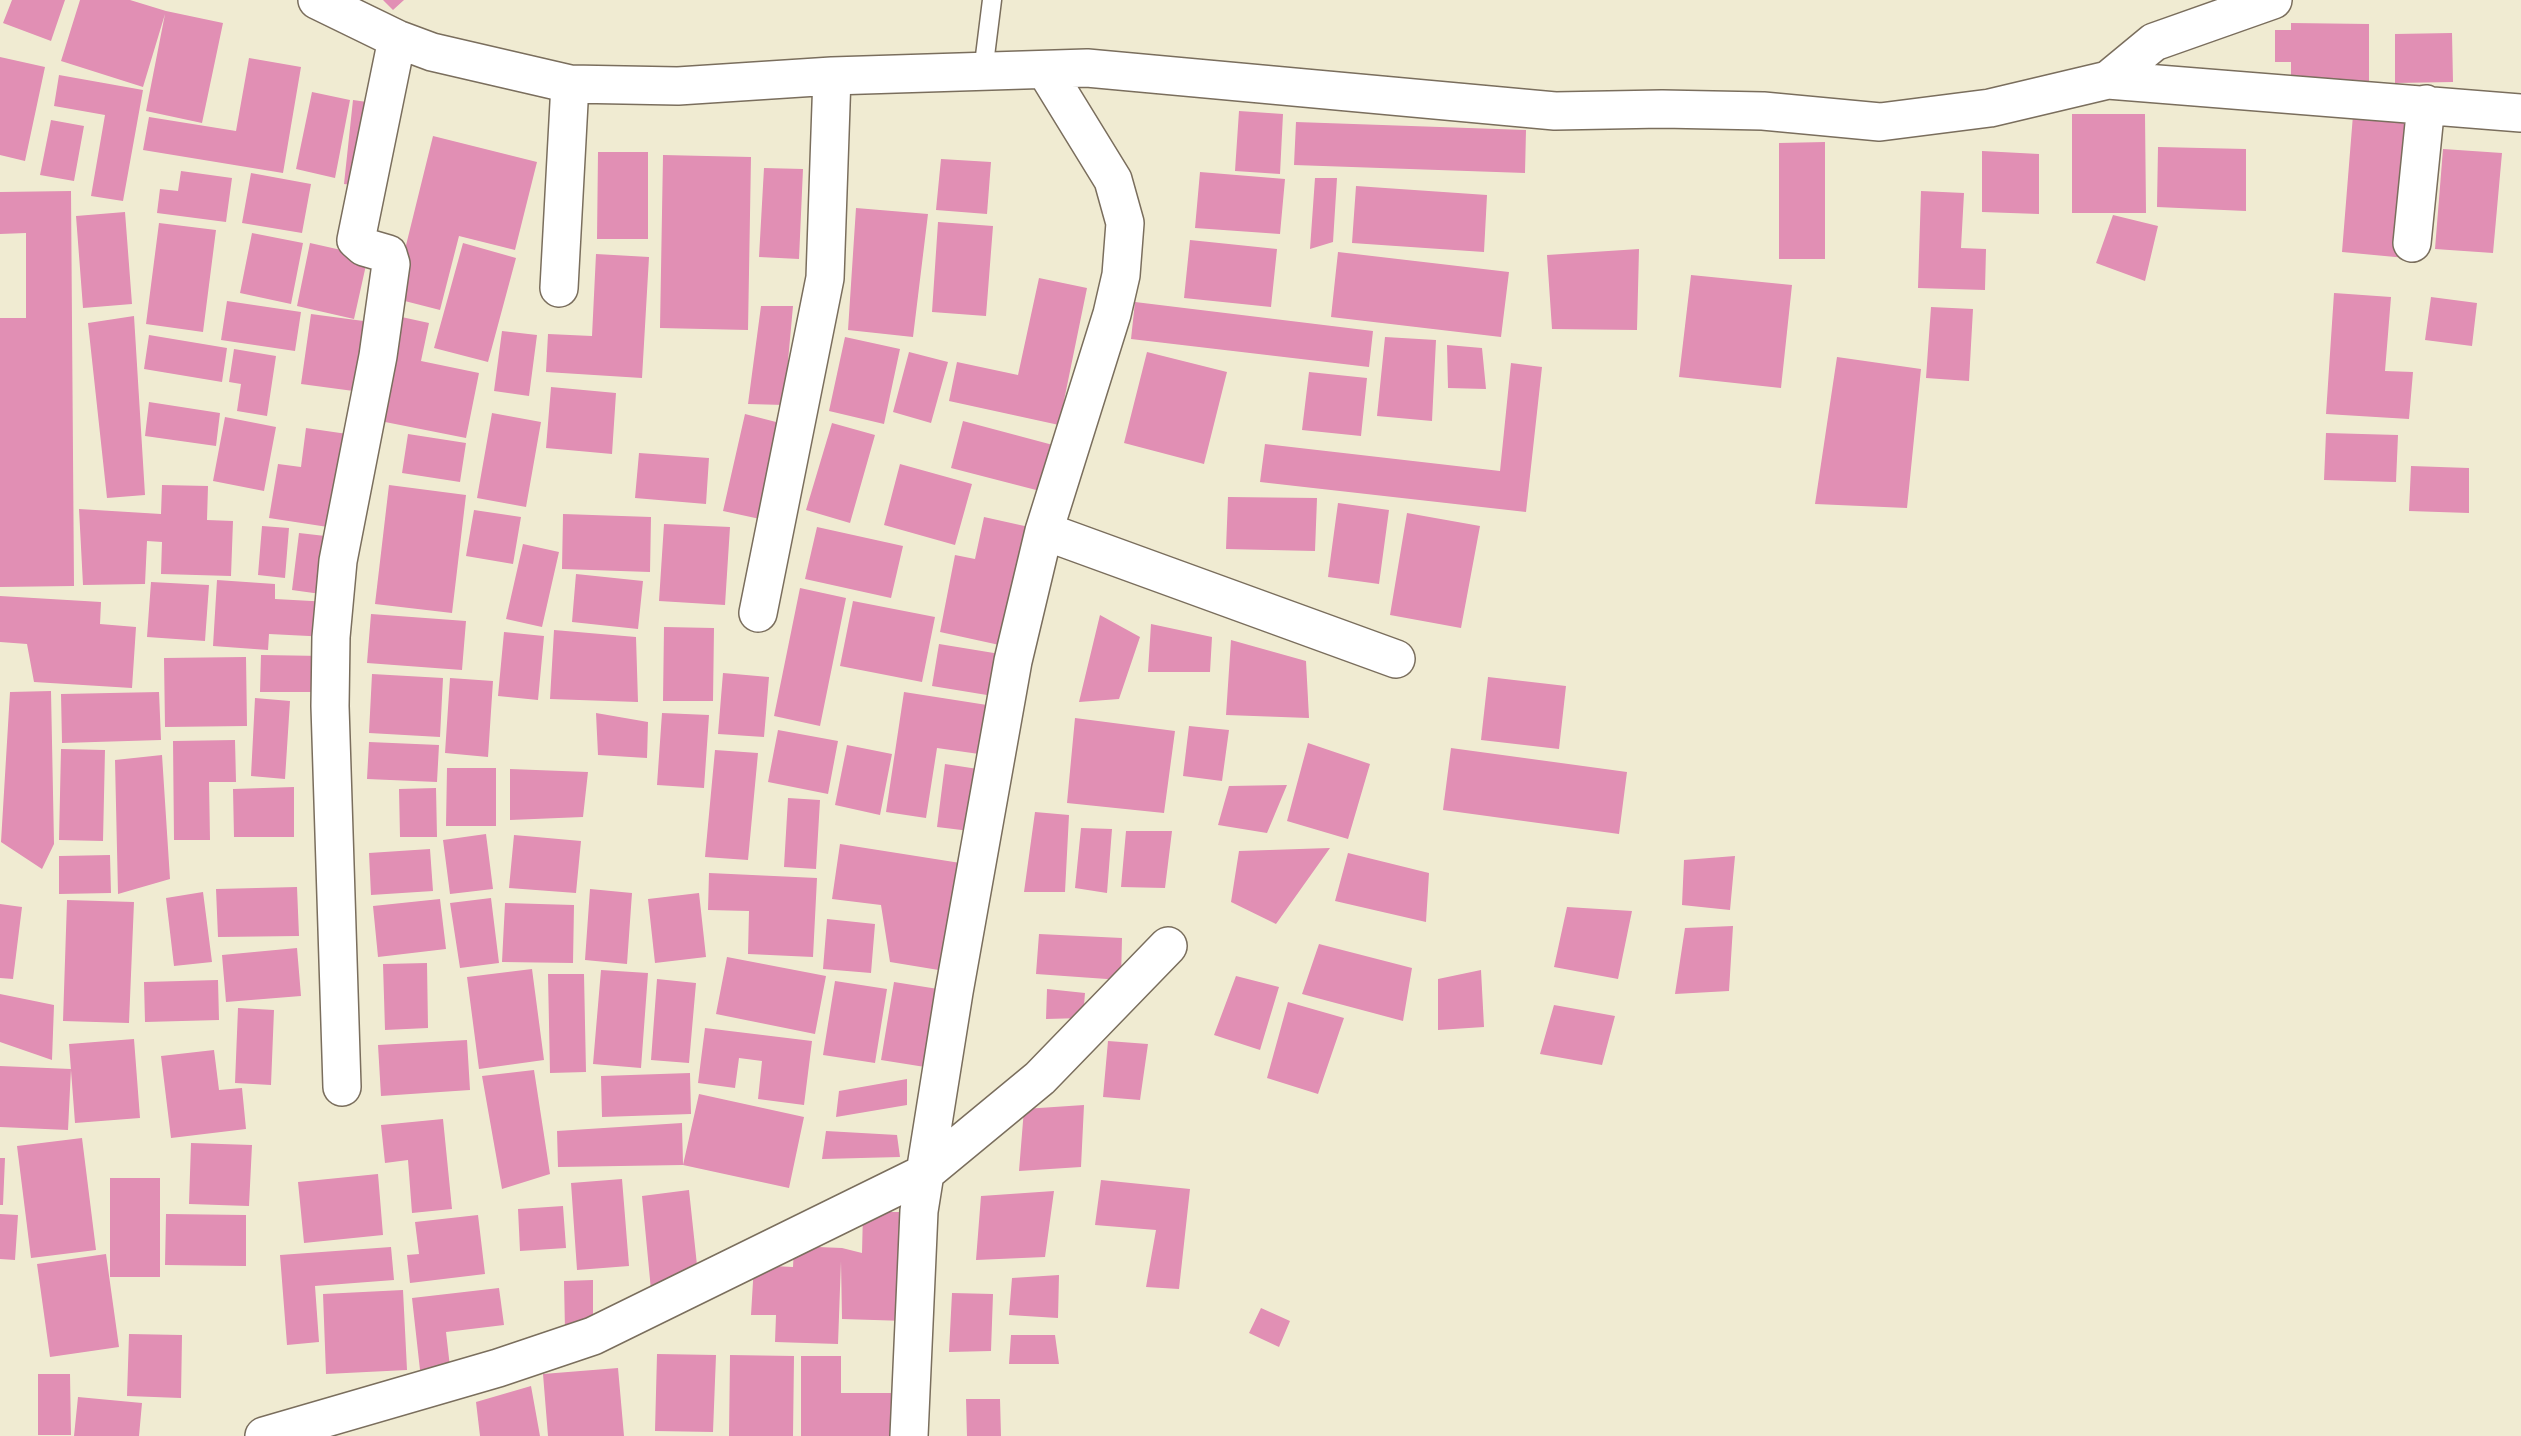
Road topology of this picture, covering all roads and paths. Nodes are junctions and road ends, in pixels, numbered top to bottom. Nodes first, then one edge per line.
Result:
1 (317, 0) edge
2 (992, 0) edge
3 (2273, 0) edge
4 (397, 39) junction
5 (1046, 71) junction
6 (983, 72) junction
7 (832, 76) junction
8 (2108, 80) junction
9 (570, 84) junction
10 (2426, 104) junction
11 (2521, 113) edge
12 (2412, 243) dead end
13 (559, 288) dead end
14 (1044, 531) junction
15 (758, 613) dead end
16 (1396, 660) dead end
17 (1168, 946) dead end
18 (342, 1087) dead end
19 (925, 1173) junction
20 (354, 1423) edge
21 (264, 1436) edge
22 (909, 1436) edge

1 - 4 street
2 - 6 lane
3 - 8 street
4 - 9 street
4 - 18 street
5 - 6 street
5 - 8 street
5 - 14 street
6 - 7 street
7 - 9 street
7 - 15 street
8 - 10 street
9 - 13 street
10 - 11 street
10 - 12 street
14 - 16 street
14 - 19 street
17 - 19 street
19 - 20 street
19 - 22 street
20 - 21 street

